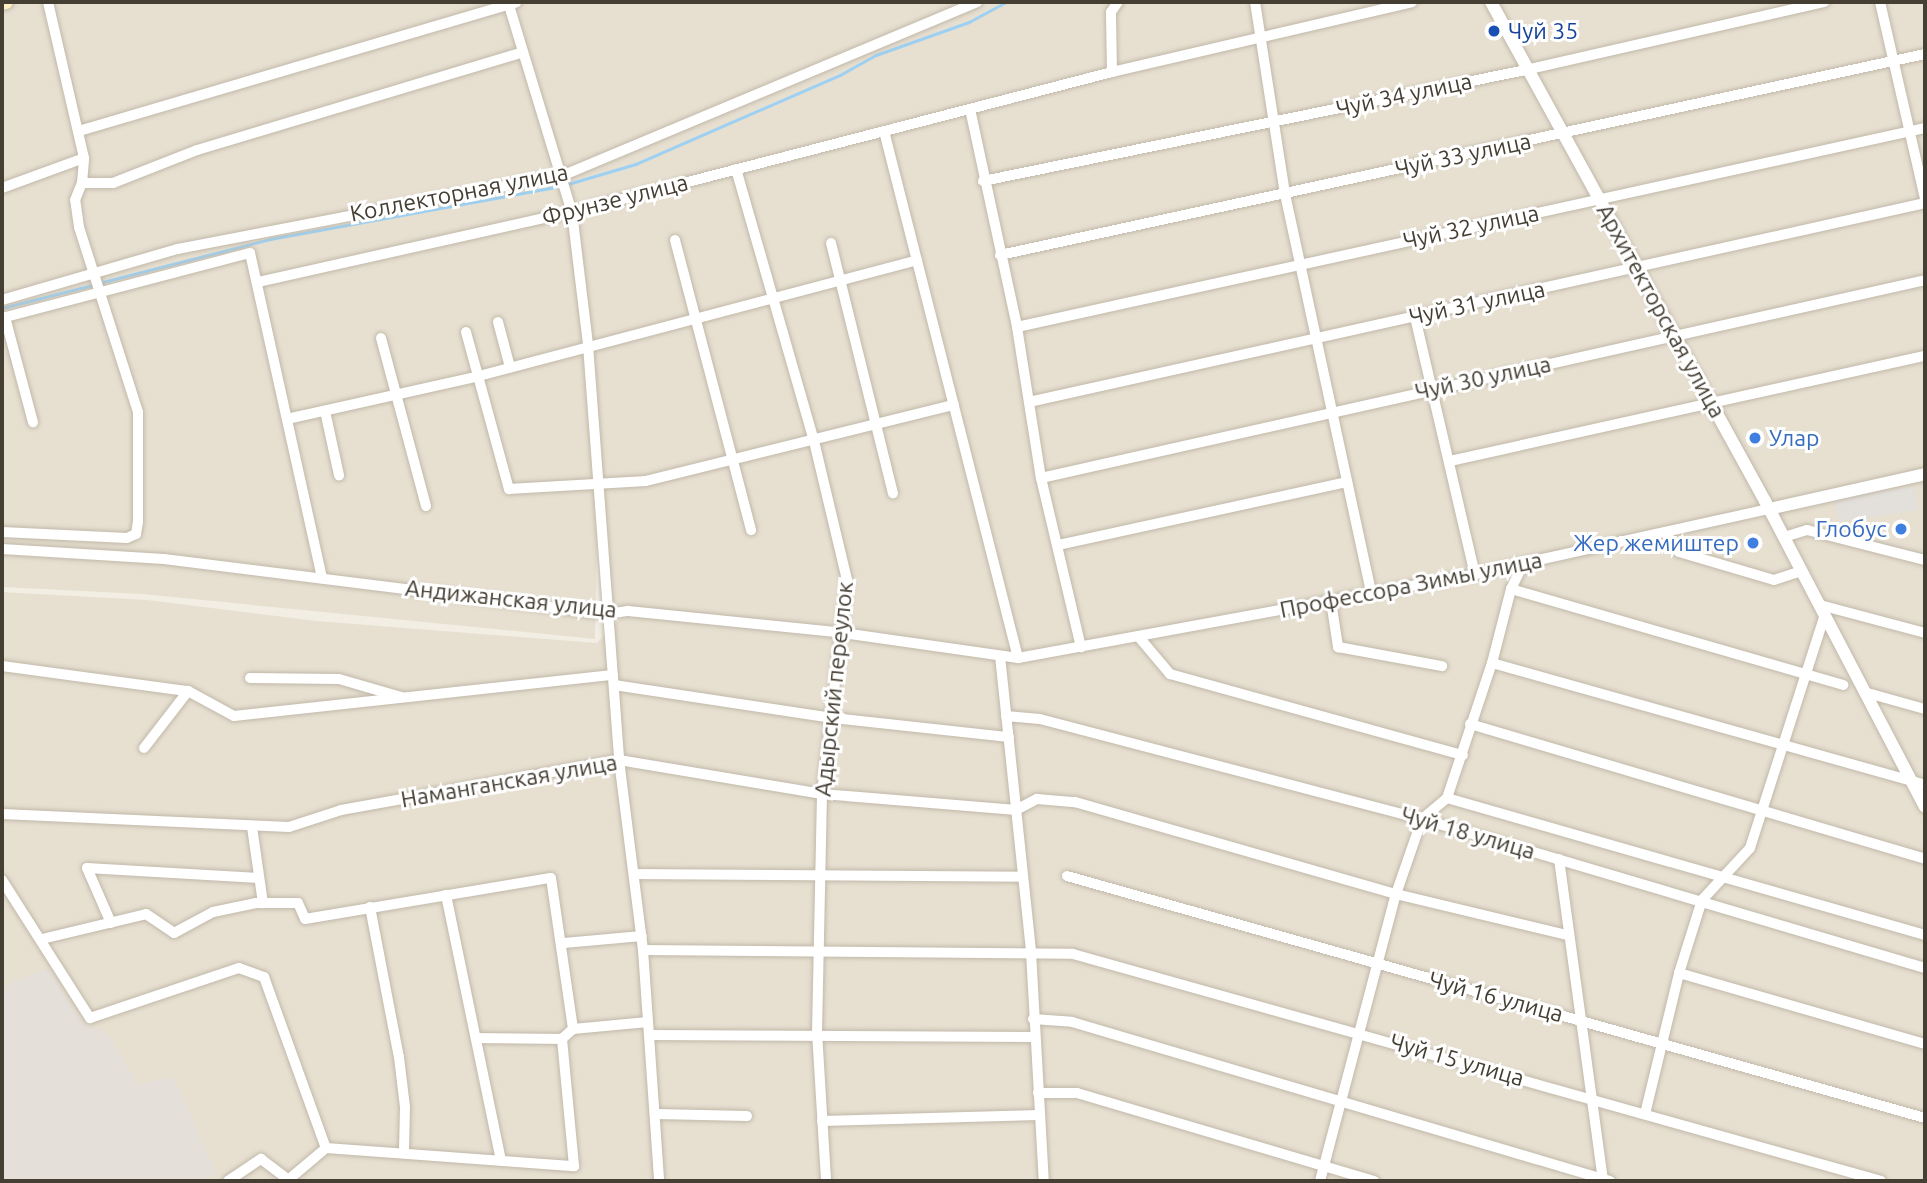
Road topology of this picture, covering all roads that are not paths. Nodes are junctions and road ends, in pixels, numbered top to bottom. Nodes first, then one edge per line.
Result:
1 (48, 2) edge
2 (511, 2) edge
3 (975, 2) edge
4 (1118, 2) edge
5 (1255, 2) edge
6 (1412, 2) edge
7 (1492, 2) edge
8 (1824, 2) edge
9 (1880, 2) edge
10 (1262, 38) junction
11 (523, 52) junction
12 (1925, 54) edge
13 (1893, 62) junction
14 (1528, 69) junction
15 (1112, 72) junction
16 (970, 109) junction
17 (1274, 122) junction
18 (1925, 128) edge
19 (79, 131) junction
20 (884, 131) junction
21 (1908, 132) junction
22 (1563, 133) junction
23 (84, 158) junction
24 (736, 169) junction
25 (564, 175) junction
26 (983, 181) junction
27 (82, 183) junction
28 (2, 188) edge
29 (1284, 194) junction
30 (1600, 199) junction
31 (1925, 201) edge
32 (572, 212) junction
33 (675, 240) dead end
34 (831, 243) dead end
35 (1000, 256) junction
36 (917, 260) junction
37 (1300, 265) junction
38 (1637, 269) junction
39 (92, 273) junction
40 (840, 280) junction
41 (1925, 280) edge
42 (258, 282) junction
43 (99, 293) junction
44 (773, 297) junction
45 (2, 300) edge
46 (3, 317) edge
47 (695, 317) junction
48 (1415, 317) junction
49 (498, 321) dead end
50 (1017, 327) junction
51 (466, 332) dead end
52 (1674, 334) junction
53 (381, 338) dead end
54 (1316, 339) junction
55 (588, 345) junction
56 (1925, 356) edge
57 (510, 367) junction
58 (479, 376) junction
59 (1431, 390) junction
60 (396, 395) junction
61 (1029, 402) junction
62 (1712, 403) junction
63 (954, 405) junction
64 (325, 411) junction
65 (1332, 412) junction
66 (286, 419) junction
67 (33, 422) dead end
68 (876, 422) junction
69 (813, 437) junction
70 (733, 456) junction
71 (1450, 461) junction
72 (1925, 474) edge
73 (339, 475) dead end
74 (1041, 478) junction
75 (1347, 482) junction
76 (598, 487) junction
77 (893, 493) dead end
78 (426, 506) dead end
79 (1769, 509) junction
80 (751, 530) dead end
81 (2, 532) edge
82 (1665, 532) junction
83 (1784, 537) junction
84 (1058, 545) junction
85 (2, 549) edge
86 (1925, 560) edge
87 (1522, 564) junction
88 (1801, 571) junction
89 (1475, 574) junction
90 (321, 578) junction
91 (1511, 589) junction
92 (1371, 593) junction
93 (1331, 601) junction
94 (1822, 610) junction
95 (608, 614) junction
96 (843, 633) junction
97 (1925, 633) edge
98 (1138, 636) junction
99 (1081, 647) junction
100 (1000, 656) junction
101 (1018, 658) junction
102 (1492, 663) junction
103 (2, 666) edge
104 (1442, 666) dead end
105 (1804, 673) junction
106 (250, 678) dead end
107 (613, 680) junction
108 (1843, 685) dead end
109 (188, 691) junction
110 (1864, 692) junction
111 (406, 698) junction
112 (1925, 709) edge
113 (1006, 716) junction
114 (832, 718) junction
115 (1470, 724) junction
116 (1009, 737) junction
117 (1782, 744) junction
118 (144, 748) dead end
119 (1462, 755) junction
120 (619, 760) junction
121 (1910, 781) junction
122 (1925, 785) edge
123 (821, 794) junction
124 (1447, 798) junction
125 (1925, 807) edge
126 (1763, 808) junction
127 (1016, 810) junction
128 (2, 814) edge
129 (1422, 819) junction
130 (252, 827) junction
131 (1559, 859) junction
132 (1925, 859) edge
133 (635, 874) junction
134 (1067, 876) dead end
135 (1023, 877) junction
136 (259, 878) junction
137 (1720, 878) junction
138 (822, 879) junction
139 (2, 880) edge
140 (1396, 894) junction
141 (446, 895) junction
142 (1702, 900) junction
143 (263, 903) junction
144 (370, 907) junction
145 (111, 923) junction
146 (1567, 935) junction
147 (1925, 935) edge
148 (642, 936) junction
149 (42, 939) junction
150 (564, 943) junction
151 (643, 950) junction
152 (818, 950) junction
153 (1031, 952) junction
154 (1378, 967) junction
155 (1925, 968) edge
156 (1679, 973) junction
157 (1033, 1018) junction
158 (1582, 1020) junction
159 (648, 1022) junction
160 (573, 1029) junction
161 (817, 1032) junction
162 (1361, 1033) junction
163 (649, 1035) junction
164 (1034, 1037) junction
165 (477, 1038) junction
166 (562, 1039) junction
167 (1663, 1044) junction
168 (1925, 1044) edge
169 (1038, 1093) junction
170 (1589, 1097) junction
171 (1340, 1098) junction
172 (656, 1114) junction
173 (1645, 1114) junction
174 (1039, 1115) junction
175 (747, 1116) dead end
176 (1925, 1118) edge
177 (822, 1121) junction
178 (326, 1148) junction
179 (404, 1152) junction
180 (501, 1160) junction
181 (1325, 1166) junction
182 (287, 1180) edge
183 (228, 1181) edge
184 (659, 1181) edge
185 (826, 1181) edge
186 (1044, 1181) edge
187 (1320, 1181) edge
188 (1374, 1181) edge
189 (1606, 1181) edge
190 (1881, 1181) edge

1 - 19 street
2 - 11 street
2 - 19 street
3 - 25 street, Коллекторная улица
4 - 15 street
5 - 10 street
6 - 10 street, Фрунзе улица
7 - 14 street, Архитекторская улица
8 - 14 street, Чуй 34 улица
9 - 13 street
10 - 15 street, Фрунзе улица
10 - 17 street
11 - 25 street
11 - 27 street
12 - 13 street, Чуй 33 улица
13 - 21 street
13 - 22 street, Чуй 33 улица
14 - 17 street, Чуй 34 улица
14 - 22 street, Архитекторская улица
15 - 16 street, Фрунзе улица
16 - 20 street, Фрунзе улица
16 - 26 street
17 - 26 street, Чуй 34 улица
17 - 29 street
18 - 21 street, Чуй 32 улица
19 - 23 street
20 - 24 street, Фрунзе улица
20 - 36 street
21 - 30 street, Чуй 32 улица
21 - 31 street
22 - 29 street, Чуй 33 улица
22 - 30 street, Архитекторская улица
23 - 27 street
23 - 28 street
24 - 32 street, Фрунзе улица
24 - 44 street, Адырский переулок
25 - 32 street
25 - 39 street, Коллекторная улица
26 - 35 street
27 - 39 street
29 - 35 street, Чуй 33 улица
29 - 37 street
30 - 37 street, Чуй 32 улица
30 - 38 street, Архитекторская улица
31 - 38 street, Чуй 31 улица
32 - 42 street, Фрунзе улица
32 - 55 street
33 - 47 street
34 - 40 street
35 - 50 street
36 - 40 street
36 - 63 street
37 - 50 street, Чуй 32 улица
37 - 54 street
38 - 48 street, Чуй 31 улица
38 - 52 street, Архитекторская улица
39 - 43 street
39 - 45 street, Коллекторная улица
40 - 44 street
40 - 68 street
41 - 52 street, Чуй 30 улица
42 - 43 street
42 - 66 street
43 - 46 street
43 - 81 street
44 - 47 street
44 - 69 street, Адырский переулок
46 - 67 street
47 - 55 street
47 - 70 street
48 - 54 street, Чуй 31 улица
48 - 59 street
49 - 57 street
50 - 61 street
51 - 58 street
52 - 59 street, Чуй 30 улица
52 - 62 street, Архитекторская улица
53 - 60 street
54 - 61 street, Чуй 31 улица
54 - 65 street
55 - 57 street
55 - 76 street
56 - 62 street
57 - 58 street
58 - 60 street
58 - 76 street
59 - 65 street, Чуй 30 улица
59 - 71 street
60 - 64 street
60 - 78 street
61 - 74 street
62 - 71 street
62 - 79 street, Архитекторская улица
63 - 68 street
63 - 101 street
64 - 66 street
64 - 73 street
65 - 74 street, Чуй 30 улица
65 - 75 street
66 - 90 street
68 - 69 street
68 - 77 street
69 - 70 street
69 - 96 street, Адырский переулок
70 - 76 street
70 - 80 street
71 - 89 street
72 - 79 street, Профессора Зимы улица
74 - 84 street
75 - 84 street
75 - 92 street
76 - 95 street
79 - 82 street, Профессора Зимы улица
79 - 83 street, Архитекторская улица
82 - 87 street, Профессора Зимы улица
82 - 88 street
83 - 86 street
83 - 88 street, Архитекторская улица
84 - 99 street
85 - 90 street, Андижанская улица
87 - 89 street, Профессора Зимы улица
87 - 91 street
88 - 94 street, Архитекторская улица
89 - 92 street, Профессора Зимы улица
90 - 95 street, Андижанская улица
91 - 102 street
91 - 105 street
92 - 93 street, Профессора Зимы улица
93 - 98 street, Профессора Зимы улица
93 - 104 street
94 - 97 street
94 - 105 street
94 - 110 street, Архитекторская улица
95 - 96 street, Андижанская улица
95 - 107 street
96 - 100 street, Андижанская улица
96 - 114 street, Адырский переулок
98 - 99 street, Профессора Зимы улица
98 - 119 street
99 - 101 street, Профессора Зимы улица
100 - 101 street, Андижанская улица
100 - 113 street
102 - 115 street
102 - 117 street
103 - 109 street
105 - 108 street
105 - 117 street
106 - 111 street
107 - 111 street
107 - 114 street
107 - 120 street
109 - 111 street
109 - 118 street
110 - 112 street
110 - 121 street, Архитекторская улица
113 - 116 street
113 - 129 street, Чуй 18 улица
114 - 116 street
114 - 123 street, Адырский переулок
115 - 119 street
115 - 126 street
116 - 127 street
117 - 121 street
117 - 126 street
119 - 124 street
120 - 123 street, Наманганская улица
120 - 130 street, Наманганская улица
120 - 133 street
121 - 122 street
121 - 125 street, Архитекторская улица
123 - 127 street, Наманганская улица
123 - 138 street, Адырский переулок
124 - 129 street
124 - 137 street
126 - 132 street
126 - 137 street
127 - 135 street
127 - 140 street
128 - 130 street, Наманганская улица
129 - 131 street, Чуй 18 улица
129 - 140 street
130 - 136 street
131 - 142 street, Чуй 18 улица
131 - 146 street
133 - 138 street
133 - 148 street
134 - 154 street, Чуй 16 улица
135 - 138 street
135 - 153 street
136 - 143 street
136 - 145 street
137 - 142 street
137 - 147 street
138 - 152 street, Адырский переулок
139 - 149 street
140 - 146 street
140 - 154 street
141 - 144 street
141 - 150 street
141 - 165 street
142 - 155 street, Чуй 18 улица
142 - 156 street
143 - 144 street
143 - 145 street
144 - 179 street
145 - 149 street
146 - 158 street
148 - 150 street
148 - 151 street
149 - 178 street
150 - 160 street
151 - 152 street, Чуй 15 улица
151 - 159 street
152 - 153 street, Чуй 15 улица
152 - 161 street, Адырский переулок
153 - 157 street
153 - 162 street, Чуй 15 улица
154 - 158 street, Чуй 16 улица
154 - 162 street
156 - 167 street
156 - 168 street
157 - 164 street
157 - 171 street
158 - 167 street, Чуй 16 улица
158 - 170 street
159 - 160 street
159 - 163 street
160 - 166 street
161 - 163 street
161 - 164 street
161 - 177 street, Адырский переулок
162 - 170 street, Чуй 15 улица
162 - 171 street
163 - 172 street
164 - 169 street
165 - 166 street
165 - 180 street
166 - 180 street
167 - 173 street
167 - 176 street, Чуй 16 улица
169 - 174 street
169 - 181 street
170 - 173 street, Чуй 15 улица
170 - 189 street
171 - 181 street
171 - 189 street
172 - 175 street
172 - 184 street
173 - 190 street, Чуй 15 улица
174 - 177 street
174 - 186 street
177 - 185 street, Адырский переулок
178 - 179 street
178 - 182 street
179 - 180 street
181 - 187 street
181 - 188 street
182 - 183 street

